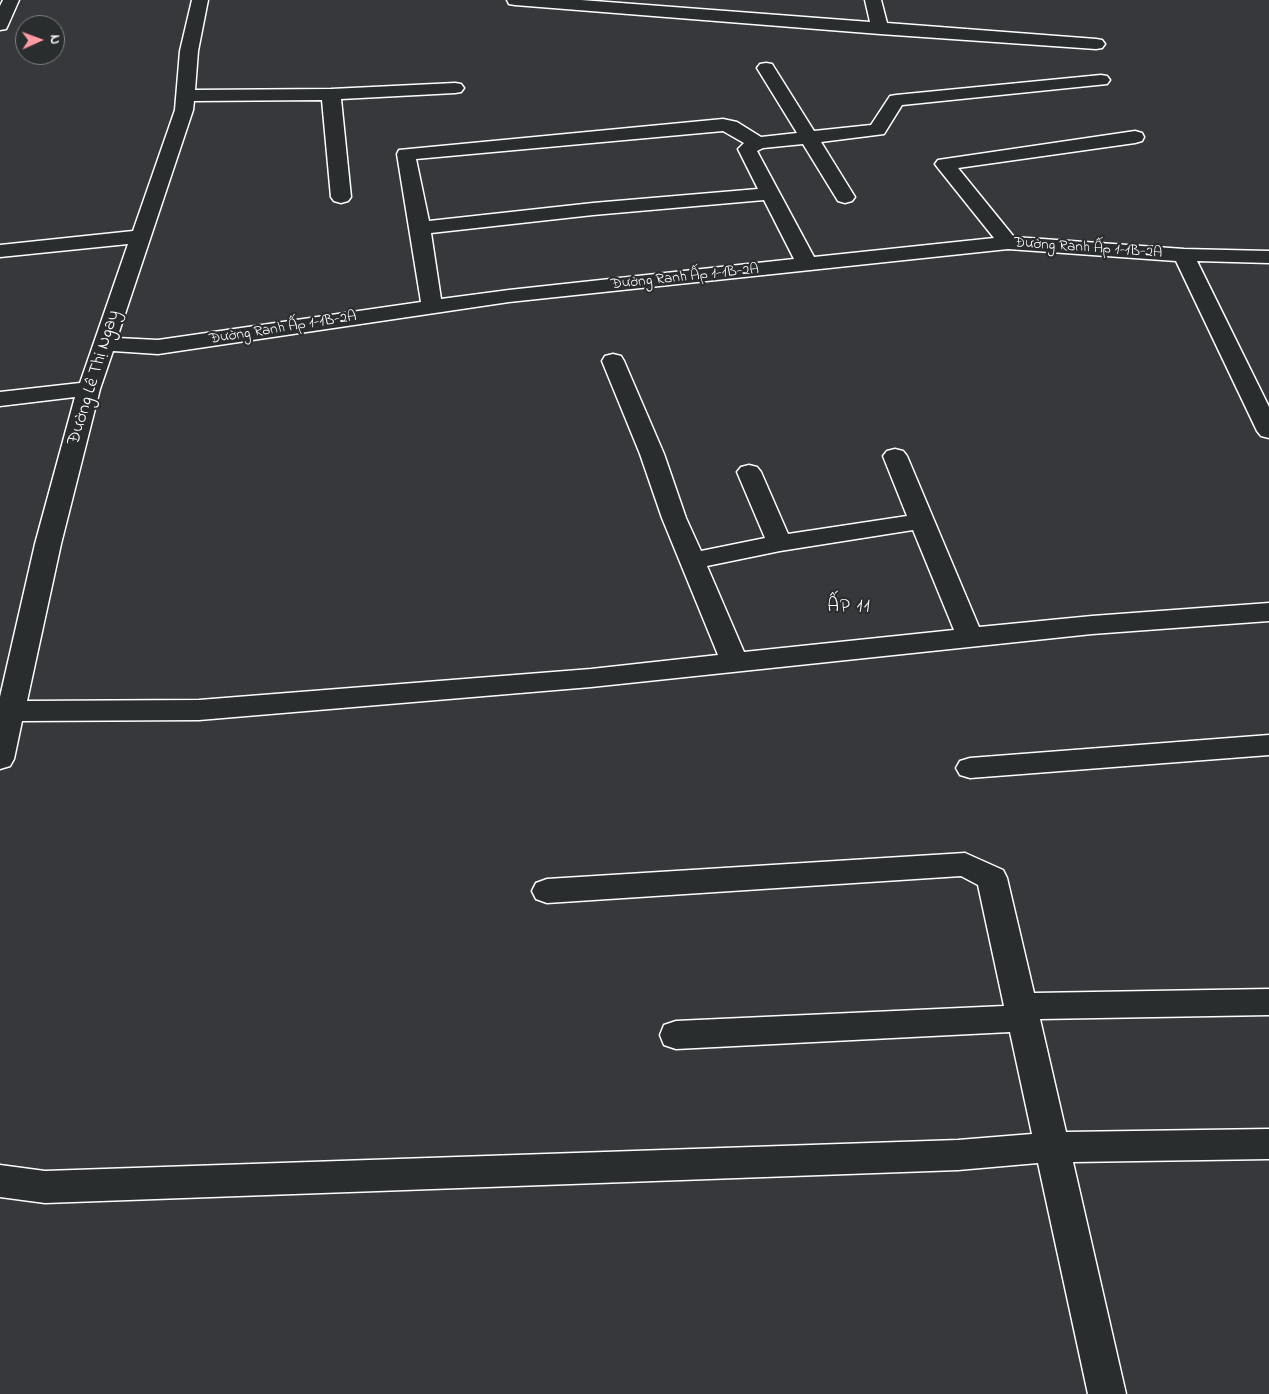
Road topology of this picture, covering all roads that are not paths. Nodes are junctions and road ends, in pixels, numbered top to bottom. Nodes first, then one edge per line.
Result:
1 (10, 0) edge
2 (200, 0) edge
3 (514, 0) edge
4 (873, 0) edge
5 (0, 25) edge
6 (880, 29) junction
7 (1096, 44) dead end
8 (766, 68) dead end
9 (1101, 80) dead end
10 (456, 88) dead end
11 (331, 94) junction
12 (185, 96) junction
13 (808, 137) junction
14 (1135, 137) dead end
15 (758, 143) junction
16 (770, 194) junction
17 (341, 197) dead end
18 (845, 197) dead end
19 (420, 228) junction
20 (142, 236) junction
21 (1008, 243) junction
22 (0, 251) edge
23 (1184, 255) junction
24 (1269, 257) edge
25 (807, 264) junction
26 (432, 307) junction
27 (104, 344) junction
28 (613, 361) dead end
29 (90, 389) junction
30 (0, 400) edge
31 (1269, 431) edge
32 (895, 456) dead end
33 (749, 472) dead end
34 (922, 521) junction
35 (780, 542) junction
36 (692, 561) junction
37 (1268, 615) edge
38 (970, 637) junction
39 (735, 663) junction
40 (10, 670) edge
41 (10, 711) junction
42 (1269, 745) edge
43 (0, 759) edge
44 (970, 768) dead end
45 (547, 890) dead end
46 (1269, 1002) edge
47 (1022, 1012) junction
48 (676, 1035) dead end
49 (1269, 1144) edge
50 (1052, 1147) junction
51 (0, 1181) edge
52 (1107, 1394) edge

1 - 5 street
2 - 12 street, Đường Lê Thị Ngay
3 - 6 street
4 - 6 street
6 - 7 street
8 - 13 street
9 - 13 street
10 - 11 street
11 - 12 street
11 - 17 street
12 - 20 street, Đường Lê Thị Ngay
13 - 15 street
13 - 18 street
14 - 21 street
15 - 16 street
15 - 19 street
16 - 19 street
16 - 25 street
19 - 26 street
20 - 22 street
20 - 27 street, Đường Lê Thị Ngay
21 - 23 street, Đường Ranh Ấp 1-1B-2A
21 - 25 street, Đường Ranh Ấp 1-1B-2A
23 - 24 street, Đường Ranh Ấp 1-1B-2A
23 - 31 street
25 - 26 street, Đường Ranh Ấp 1-1B-2A
26 - 27 street, Đường Ranh Ấp 1-1B-2A
27 - 29 street, Đường Lê Thị Ngay
28 - 36 street
29 - 30 street
29 - 40 street, Đường Lê Thị Ngay
32 - 34 street
33 - 35 street
34 - 35 street
34 - 38 street
35 - 36 street
36 - 39 street
37 - 38 street
38 - 39 street
39 - 41 street
40 - 41 street, Đường Lê Thị Ngay
41 - 43 street, Đường Lê Thị Ngay
42 - 44 street
45 - 47 street
46 - 47 street
47 - 48 street
47 - 50 street
49 - 50 street
50 - 51 street
50 - 52 street

